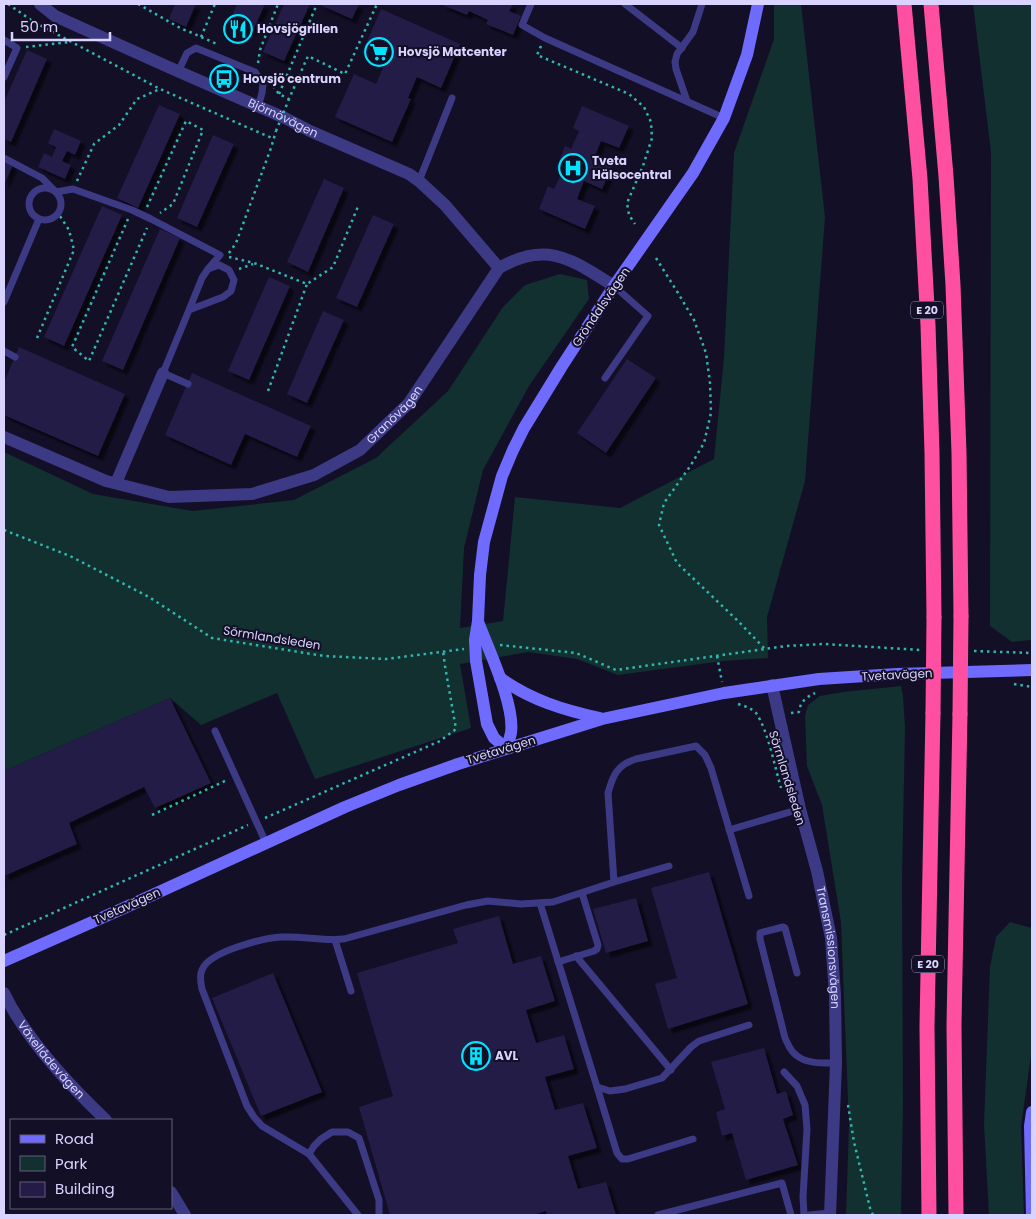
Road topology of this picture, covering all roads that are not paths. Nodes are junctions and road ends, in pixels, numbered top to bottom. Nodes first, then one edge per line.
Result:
1 (40, 4) edge
2 (531, 4) edge
3 (625, 4) edge
4 (702, 4) edge
5 (758, 4) edge
6 (904, 4) edge
7 (931, 4) edge
8 (4, 40) edge
9 (682, 48) junction
10 (178, 72) junction
11 (4, 77) edge
12 (452, 98) dead end
13 (687, 101) junction
14 (258, 107) junction
15 (724, 118) junction
16 (4, 158) edge
17 (419, 181) junction
18 (56, 192) junction
19 (39, 219) junction
20 (499, 268) junction
21 (208, 269) junction
22 (614, 286) junction
23 (4, 302) edge
24 (189, 310) junction
25 (4, 352) edge
26 (15, 356) dead end
27 (162, 373) junction
28 (605, 378) dead end
29 (188, 384) dead end
30 (4, 437) edge
31 (116, 483) junction
32 (478, 621) junction
33 (1032, 670) edge
34 (500, 678) junction
35 (772, 685) junction
36 (602, 718) junction
37 (215, 732) dead end
38 (506, 748) junction
39 (794, 811) junction
40 (729, 830) junction
41 (266, 843) junction
42 (669, 866) dead end
43 (614, 882) junction
44 (582, 892) junction
45 (749, 896) dead end
46 (540, 903) junction
47 (334, 940) junction
48 (576, 956) junction
49 (4, 961) edge
50 (558, 962) junction
51 (797, 973) dead end
52 (351, 991) dead end
53 (4, 993) edge
54 (749, 1025) dead end
55 (836, 1063) junction
56 (670, 1070) junction
57 (784, 1072) dead end
58 (598, 1087) junction
59 (1032, 1112) edge
60 (105, 1119) edge
61 (693, 1139) dead end
62 (309, 1154) junction
63 (172, 1194) edge
64 (830, 1214) edge
65 (186, 1215) edge
66 (358, 1215) edge
67 (380, 1215) edge
68 (658, 1215) edge
69 (791, 1215) edge
70 (804, 1215) edge
71 (809, 1215) edge
72 (929, 1215) edge
73 (956, 1215) edge
74 (1032, 1215) edge

1 - 10 street, Björnövägen
2 - 13 lane
3 - 9 lane
4 - 9 lane
5 - 15 main road, Gröndalsvägen
6 - 72 highway, E 20, bridge
7 - 73 highway, E 20, bridge
8 - 11 lane
9 - 13 lane
10 - 14 street, Björnövägen
10 - 14 lane
12 - 17 lane
13 - 15 lane
14 - 17 street, Björnövägen
15 - 22 main road, Gröndalsvägen
16 - 18 lane
17 - 20 street, Björnövägen
18 - 19 lane
18 - 19 lane
18 - 21 lane
19 - 23 lane
20 - 22 street
20 - 31 street, Granövägen
21 - 24 lane
21 - 24 lane
22 - 28 lane
22 - 32 main road, Gröndalsvägen
24 - 27 lane
25 - 26 lane
27 - 29 lane
27 - 31 street
30 - 31 street, Granövägen
32 - 34 main road, Gröndalsvägen
32 - 38 main road, Gröndalsvägen
33 - 35 main road, Tvetavägen
34 - 36 main road
34 - 38 main road, Gröndalsvägen
35 - 36 main road, Tvetavägen
35 - 39 street, Transmissionsvägen
36 - 38 main road, Tvetavägen
37 - 41 lane
38 - 41 main road, Tvetavägen
39 - 40 lane
39 - 55 street, Transmissionsvägen
40 - 43 lane
40 - 45 lane
41 - 49 main road, Tvetavägen
42 - 43 lane
43 - 44 lane
44 - 46 lane
44 - 48 lane
46 - 47 lane
46 - 50 lane
47 - 52 lane
47 - 62 lane
48 - 50 lane
48 - 56 lane
50 - 58 lane
51 - 55 lane
53 - 60 street, Växellådevägen
54 - 56 lane
55 - 64 street, Transmissionsvägen
56 - 58 lane
57 - 70 lane
58 - 61 lane
59 - 74 main road
62 - 66 lane
62 - 67 lane
63 - 65 street
64 - 71 lane
68 - 69 lane

